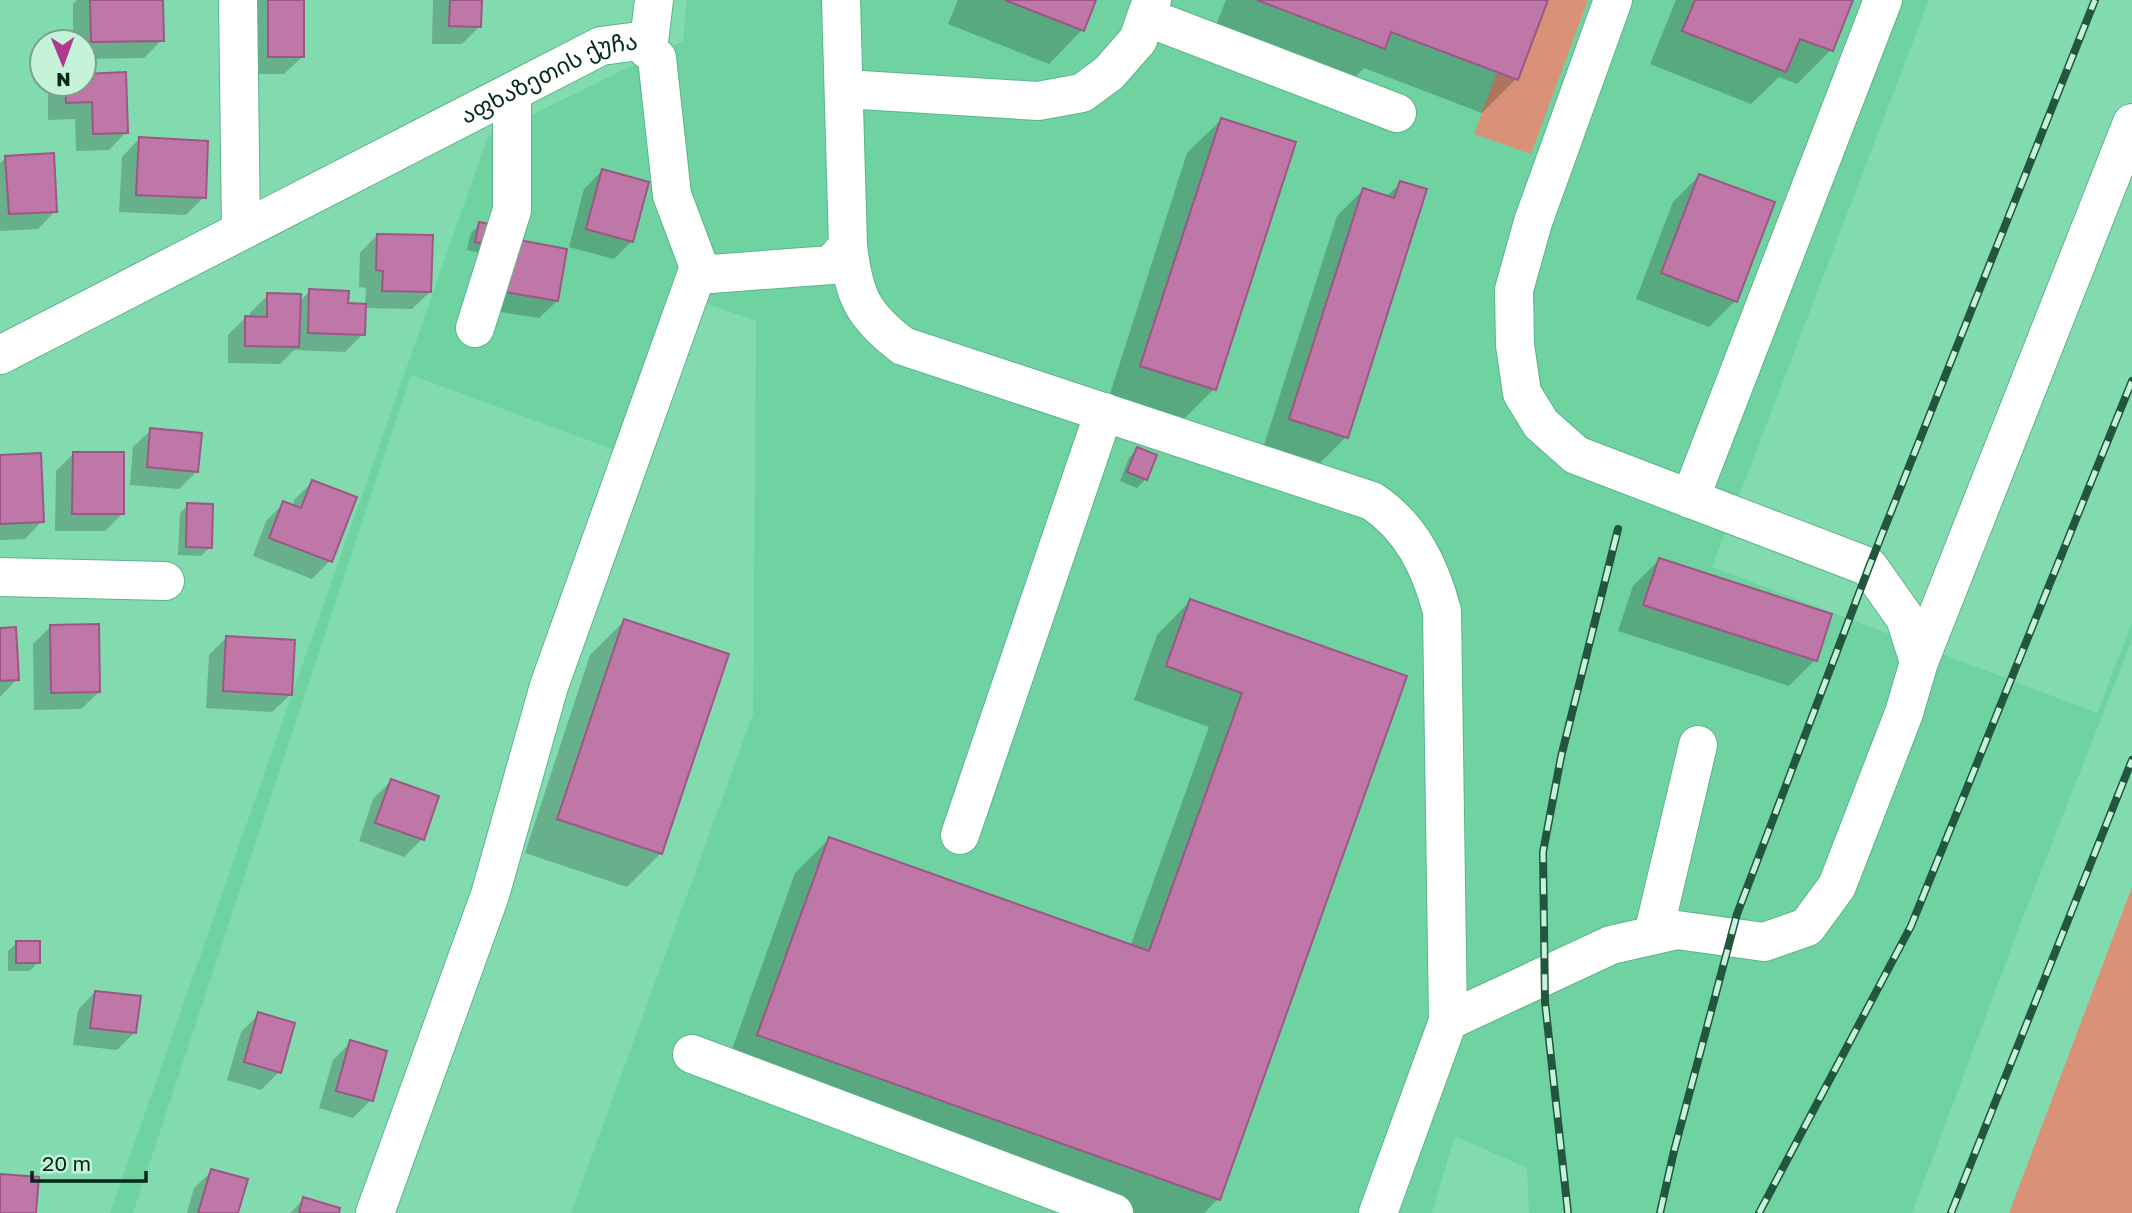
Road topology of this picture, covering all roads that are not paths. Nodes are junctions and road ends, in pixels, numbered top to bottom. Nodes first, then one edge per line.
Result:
1 (239, 0) edge
2 (654, 0) edge
3 (841, 0) edge
4 (1613, 0) edge
5 (1883, 0) edge
6 (1149, 8) edge
7 (648, 50) junction
8 (845, 89) junction
9 (512, 92) junction
10 (1397, 113) dead end
11 (2132, 124) edge
12 (241, 230) junction
13 (848, 246) junction
14 (699, 267) junction
15 (475, 328) dead end
16 (0, 355) edge
17 (1104, 412) junction
18 (1690, 499) junction
19 (0, 577) edge
20 (165, 581) dead end
21 (1920, 662) junction
22 (1698, 745) dead end
23 (960, 835) dead end
24 (1653, 935) junction
25 (1448, 1021) junction
26 (692, 1054) dead end
27 (375, 1213) edge
28 (1114, 1213) edge
29 (1378, 1213) edge

1 - 12 street
2 - 7 street
3 - 8 street
4 - 18 street
5 - 18 street
6 - 8 street
6 - 10 street
7 - 9 street, აფხაზეთის ქუჩა
7 - 14 street, აფხაზეთის ქუჩა
8 - 13 street
9 - 12 street, აფხაზეთის ქუჩა
9 - 15 street
11 - 21 street
12 - 16 street, აფხაზეთის ქუჩა
13 - 14 street
13 - 17 street
14 - 27 street
17 - 23 street
17 - 25 street
18 - 21 street
19 - 20 street
21 - 24 street
22 - 24 street
24 - 25 street
25 - 29 street
26 - 28 street

